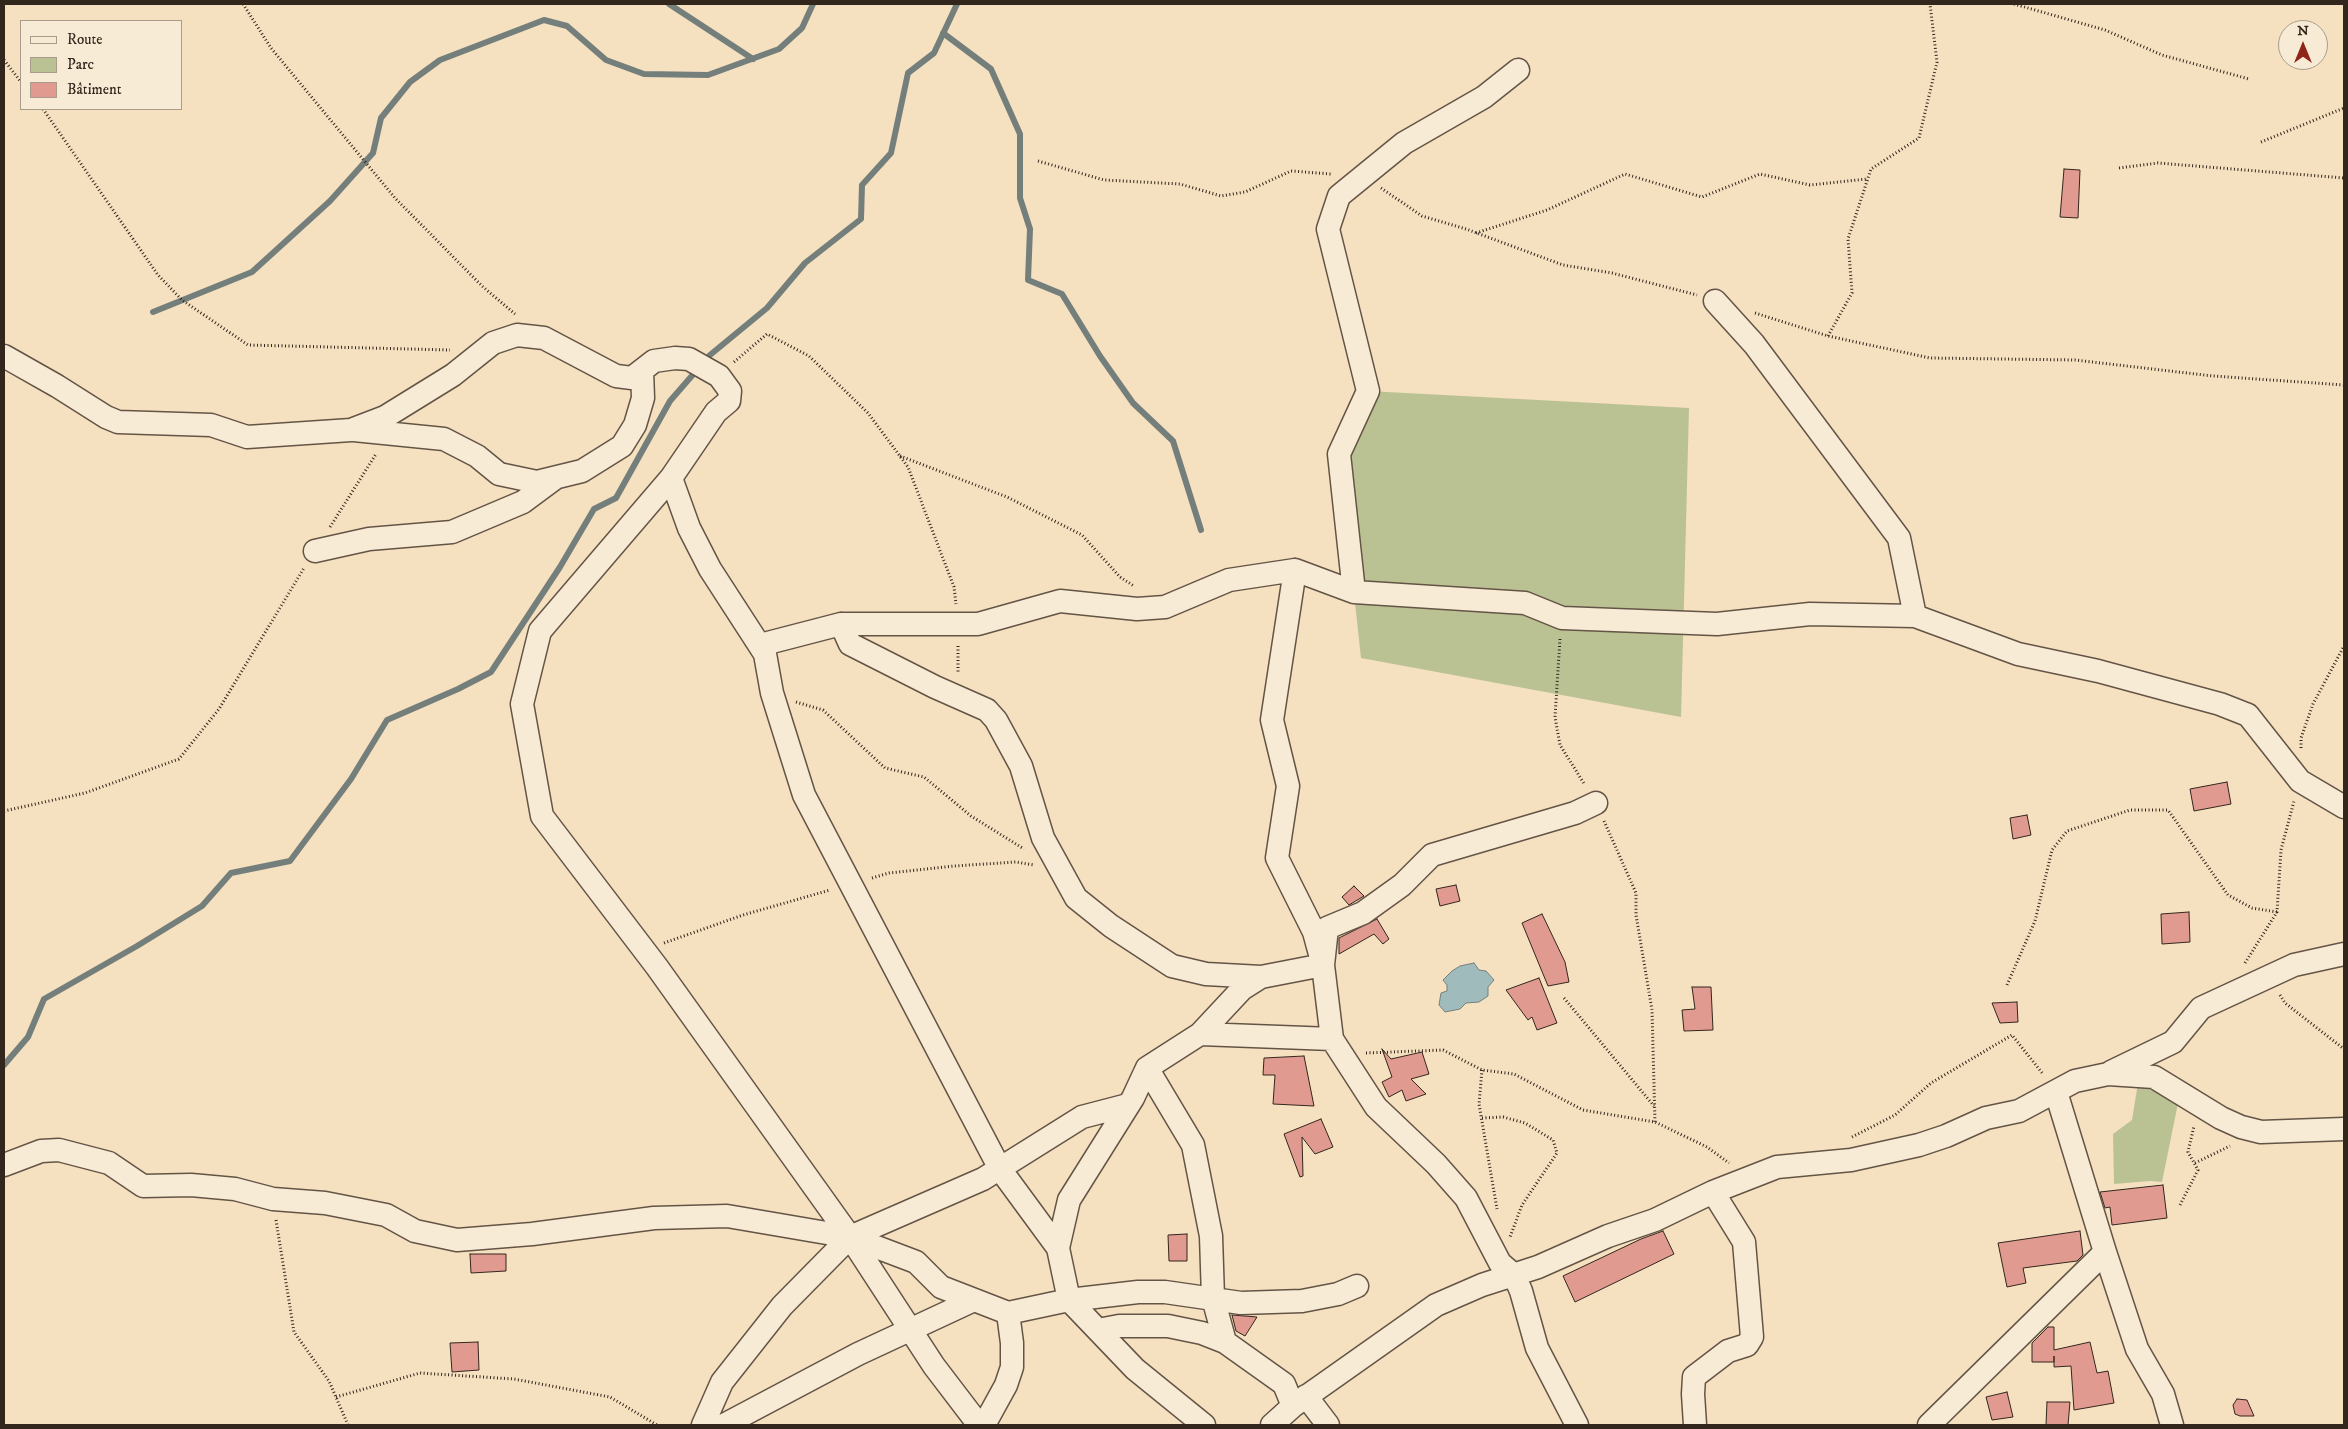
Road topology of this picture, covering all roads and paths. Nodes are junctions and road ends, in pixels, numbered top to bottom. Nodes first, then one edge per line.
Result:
1 (243, 4) edge
2 (1930, 4) edge
3 (2014, 4) edge
4 (4, 60) edge
5 (1518, 70) dead end
6 (2249, 79) dead end
7 (20, 81) edge
8 (2344, 108) edge
9 (43, 110) edge
10 (2261, 142) dead end
11 (1038, 161) dead end
12 (2119, 168) dead end
13 (1364, 176) junction
14 (2344, 178) edge
15 (1867, 179) junction
16 (1476, 233) junction
17 (1716, 301) joint
18 (1753, 312) dead end
19 (516, 315) dead end
20 (1828, 336) junction
21 (482, 351) junction
22 (4, 356) edge
23 (642, 371) junction
24 (719, 376) junction
25 (2344, 386) edge
26 (351, 430) junction
27 (389, 434) junction
28 (900, 456) junction
29 (557, 477) junction
30 (671, 478) junction
31 (315, 550) junction
32 (1295, 570) junction
33 (1135, 587) dead end
34 (1354, 592) junction
35 (1915, 616) junction
36 (1562, 618) junction
37 (958, 623) junction
38 (841, 624) junction
39 (760, 644) junction
40 (2344, 646) edge
41 (772, 693) junction
42 (967, 701) junction
43 (2300, 781) junction
44 (1596, 803) junction
45 (2344, 806) edge
46 (4, 811) edge
47 (1028, 851) dead end
48 (2277, 912) junction
49 (2254, 950) junction
50 (2344, 954) edge
51 (1323, 965) junction
52 (2241, 968) dead end
53 (2268, 976) junction
54 (1261, 977) junction
55 (2007, 985) dead end
56 (1564, 998) dead end
57 (1200, 1034) junction
58 (1332, 1039) junction
59 (2344, 1049) edge
60 (1147, 1068) junction
61 (1482, 1070) junction
62 (2108, 1074) junction
63 (2057, 1092) junction
64 (2199, 1103) junction
65 (1128, 1105) junction
66 (1654, 1106) junction
67 (1482, 1118) junction
68 (1655, 1122) junction
69 (2344, 1129) edge
70 (2257, 1131) junction
71 (1848, 1139) dead end
72 (1738, 1164) dead end
73 (2195, 1164) junction
74 (4, 1165) edge
75 (1000, 1169) junction
76 (1714, 1192) junction
77 (273, 1199) junction
78 (2180, 1204) dead end
79 (1497, 1218) dead end
80 (850, 1237) junction
81 (1058, 1248) junction
82 (2105, 1252) junction
83 (1507, 1269) junction
84 (1357, 1286) dead end
85 (1213, 1298) junction
86 (974, 1300) junction
87 (1069, 1300) junction
88 (1008, 1313) junction
89 (1098, 1330) junction
90 (911, 1331) junction
91 (1225, 1342) junction
92 (336, 1397) junction
93 (1299, 1401) junction
94 (348, 1425) edge
95 (657, 1425) edge
96 (703, 1425) edge
97 (724, 1425) edge
98 (979, 1425) edge
99 (984, 1425) edge
100 (1204, 1425) edge
101 (1272, 1425) edge
102 (1328, 1425) edge
103 (1577, 1425) edge
104 (1695, 1425) edge
105 (1928, 1425) edge
106 (2172, 1425) edge

1 - 19 path
2 - 15 path
3 - 6 path
4 - 7 path
5 - 13 street
8 - 10 path
9 - 21 path
11 - 13 path
12 - 14 path
13 - 16 path
13 - 34 street
15 - 16 path
15 - 20 path
16 - 17 path
17 - 35 street
18 - 20 path
20 - 25 path
21 - 23 street
21 - 26 street
22 - 26 street
23 - 24 street
23 - 29 street
24 - 28 path
24 - 30 street
26 - 27 street
27 - 29 street
27 - 31 path
28 - 33 path
28 - 37 path
29 - 31 street
30 - 39 street
30 - 80 street
31 - 46 path
32 - 34 street
32 - 37 street
32 - 51 street
34 - 36 street
35 - 36 street
35 - 43 street
36 - 44 path
37 - 38 street
37 - 42 path
38 - 39 street
38 - 42 street
39 - 41 street
40 - 43 path
41 - 47 path
41 - 75 street
42 - 54 street
43 - 45 street
43 - 48 path
44 - 51 street
44 - 66 path
48 - 49 path
48 - 55 path
49 - 52 path
49 - 53 path
50 - 53 street
51 - 54 street
51 - 58 street
53 - 59 path
53 - 62 street
54 - 57 street
56 - 66 path
57 - 58 street
57 - 60 street
58 - 61 path
58 - 83 street
60 - 65 street
60 - 85 street
61 - 67 path
61 - 68 path
62 - 63 street
62 - 64 street
63 - 71 path
63 - 76 street
63 - 82 street
64 - 70 street
64 - 73 path
65 - 75 street
65 - 81 street
66 - 68 path
67 - 79 path
67 - 83 path
68 - 72 path
69 - 70 street
70 - 73 path
73 - 78 path
74 - 77 street
75 - 80 street
75 - 81 street
76 - 83 street
76 - 104 street
77 - 80 street
77 - 92 path
80 - 86 street
80 - 90 street
80 - 96 street
81 - 87 street
82 - 105 street
82 - 106 street
83 - 93 street
83 - 103 street
84 - 85 street
85 - 87 street
85 - 91 street
86 - 88 street
86 - 90 street
87 - 88 street
87 - 89 street
88 - 99 street
89 - 91 street
89 - 100 street
90 - 97 street
90 - 98 street
91 - 93 street
92 - 94 path
92 - 95 path
93 - 101 street
93 - 102 street

